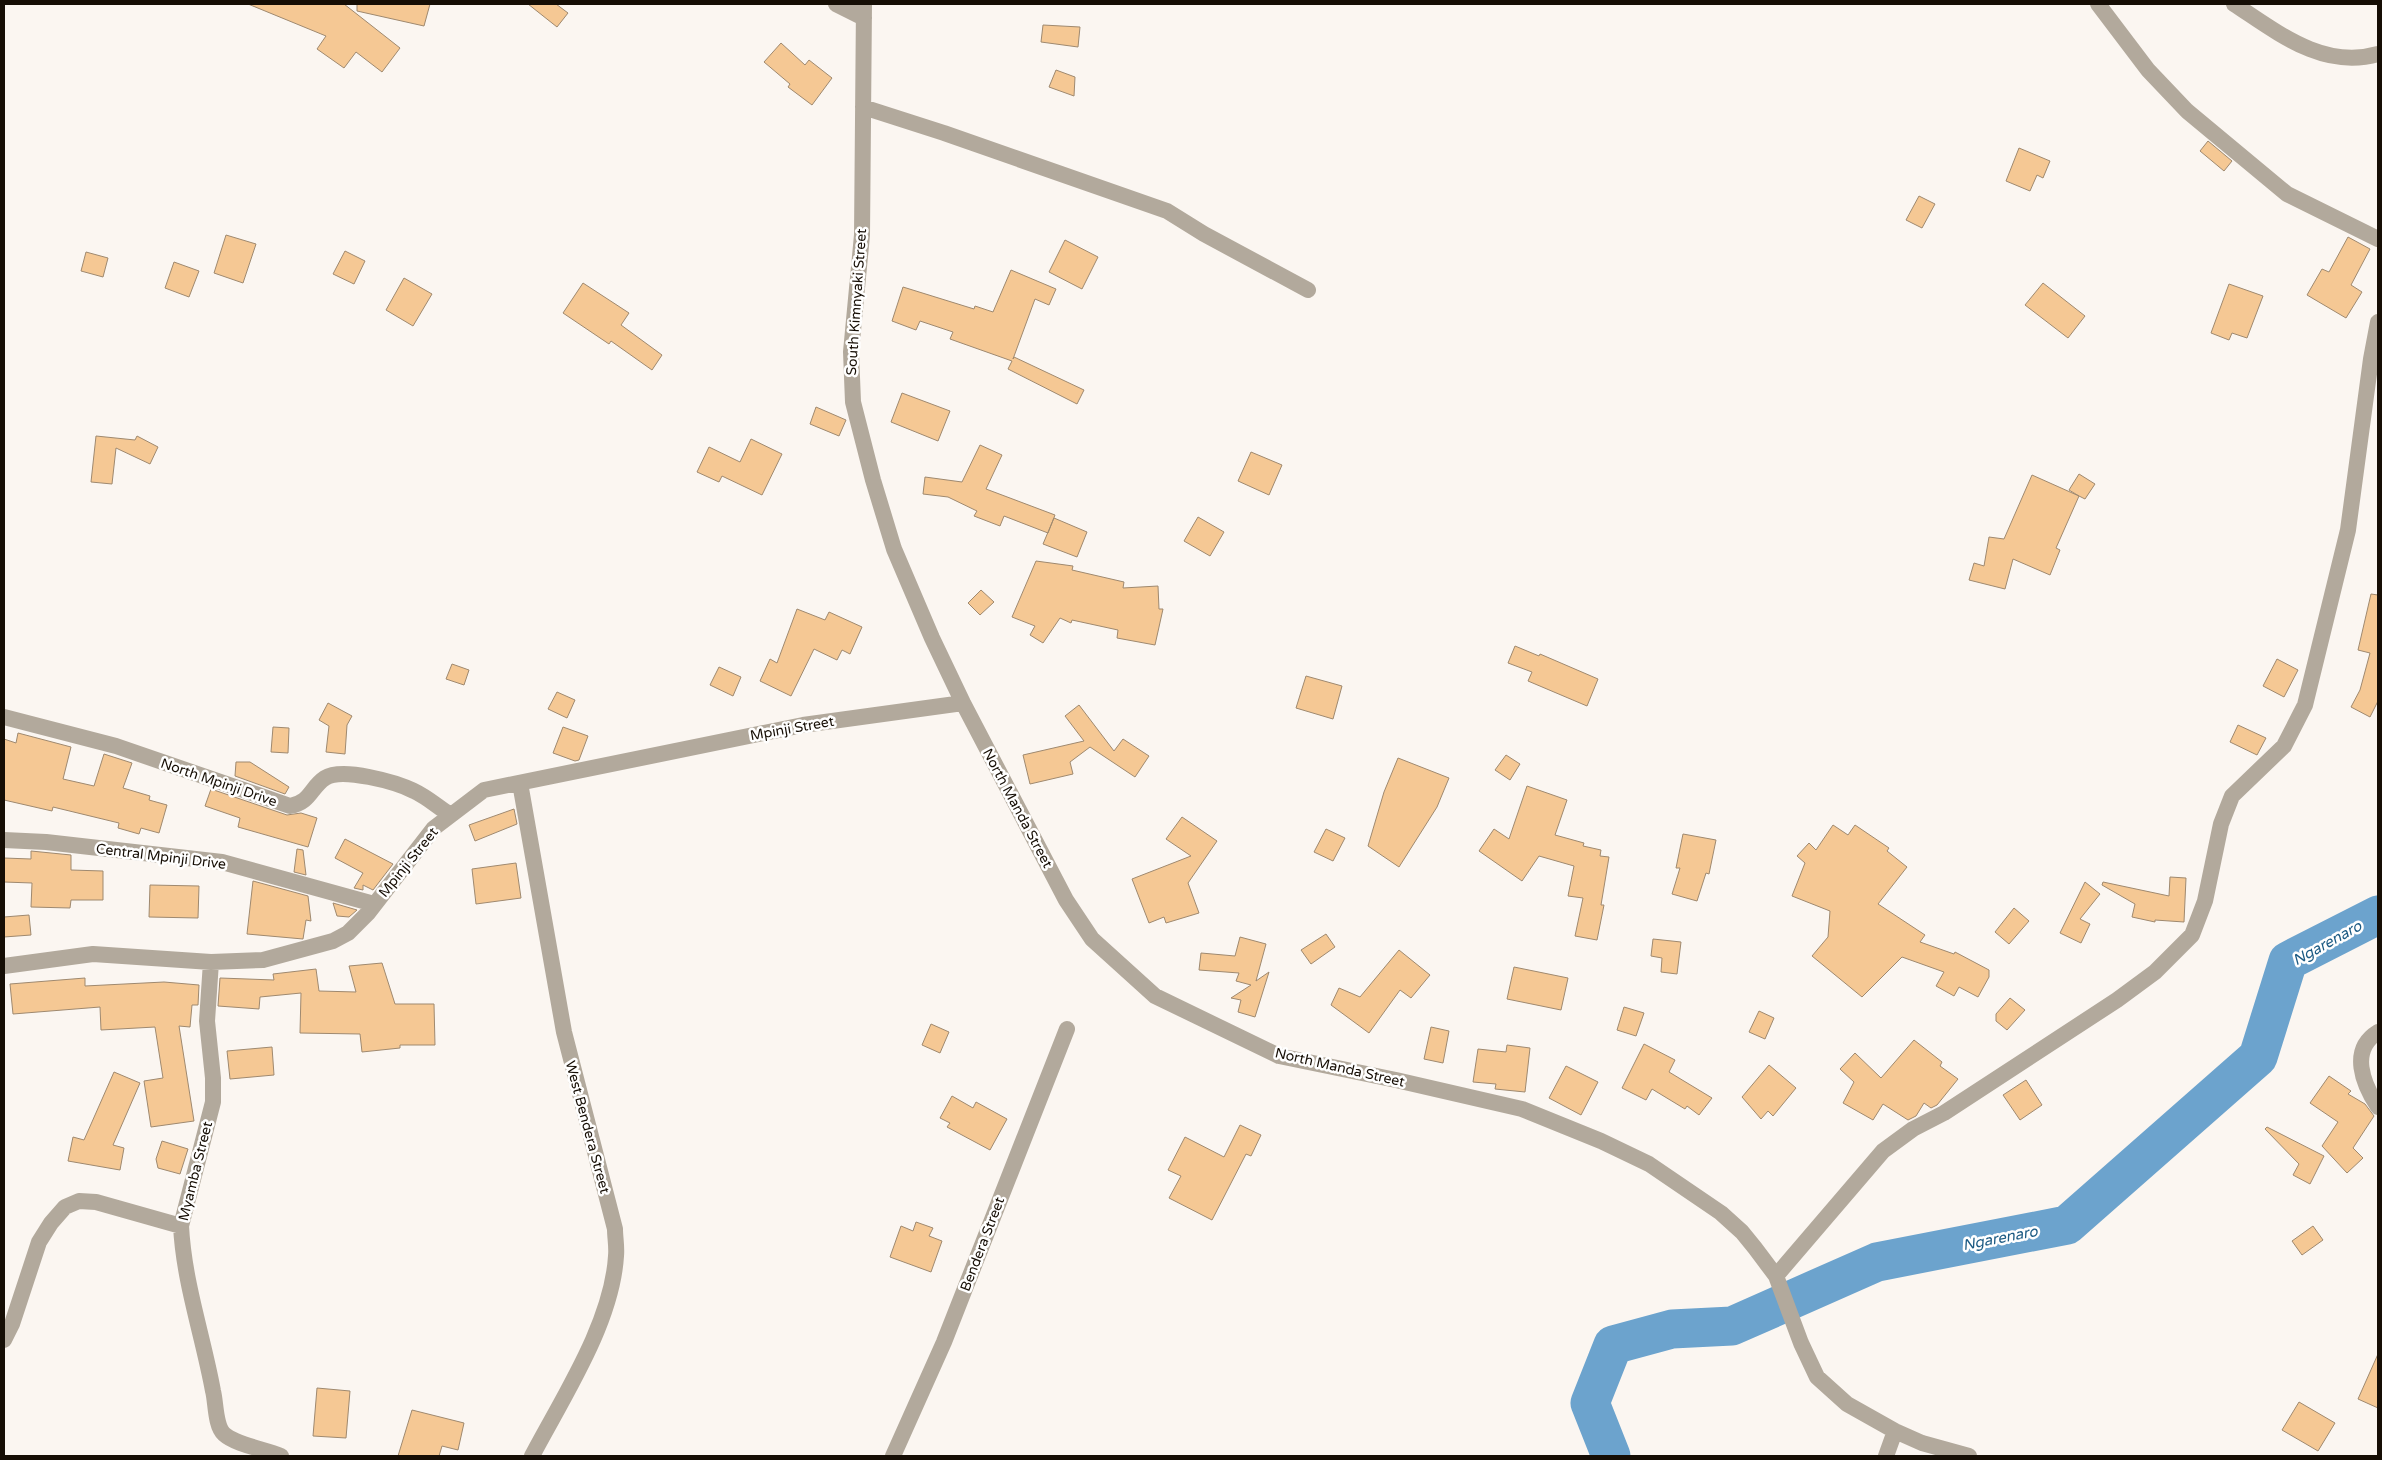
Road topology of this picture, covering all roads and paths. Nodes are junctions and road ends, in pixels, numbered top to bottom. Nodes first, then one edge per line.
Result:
1 (836, 4) edge
2 (2098, 4) edge
3 (2234, 4) edge
4 (864, 11) edge
5 (2378, 54) edge
6 (863, 107) junction
7 (2378, 239) edge
8 (1308, 290) dead end
9 (2378, 322) edge
10 (963, 703) junction
11 (4, 717) edge
12 (975, 727) joint
13 (520, 783) junction
14 (449, 814) junction
15 (4, 840) edge
16 (374, 904) junction
17 (211, 962) junction
18 (4, 966) edge
19 (1067, 1029) dead end
20 (2378, 1032) edge
21 (2378, 1108) edge
22 (181, 1226) junction
23 (1776, 1276) junction
24 (4, 1340) edge
25 (1895, 1431) junction
26 (281, 1456) edge
27 (532, 1456) edge
28 (893, 1456) edge
29 (1886, 1456) edge
30 (1968, 1456) edge

1 - 4 street
2 - 7 street
3 - 5 street
4 - 6 street, South Kimnyaki Street
6 - 8 street
6 - 10 street, South Kimnyaki Street
9 - 23 street
10 - 12 street, South Kimnyaki Street
10 - 13 street, Mpinji Street
11 - 14 street, North Mpinji Drive
12 - 23 street, North Manda Street
13 - 14 street, Mpinji Street
13 - 27 street, West Bendera Street
14 - 16 street, Mpinji Street
15 - 16 street, Central Mpinji Drive
16 - 17 street, Mpinji Street
17 - 18 street, Mpinji Street
17 - 22 street, Myamba Street
19 - 28 street, Bendera Street
20 - 21 street
22 - 24 street
22 - 26 street, Myamba Street
23 - 25 street, North Manda Street
25 - 29 street
25 - 30 street

